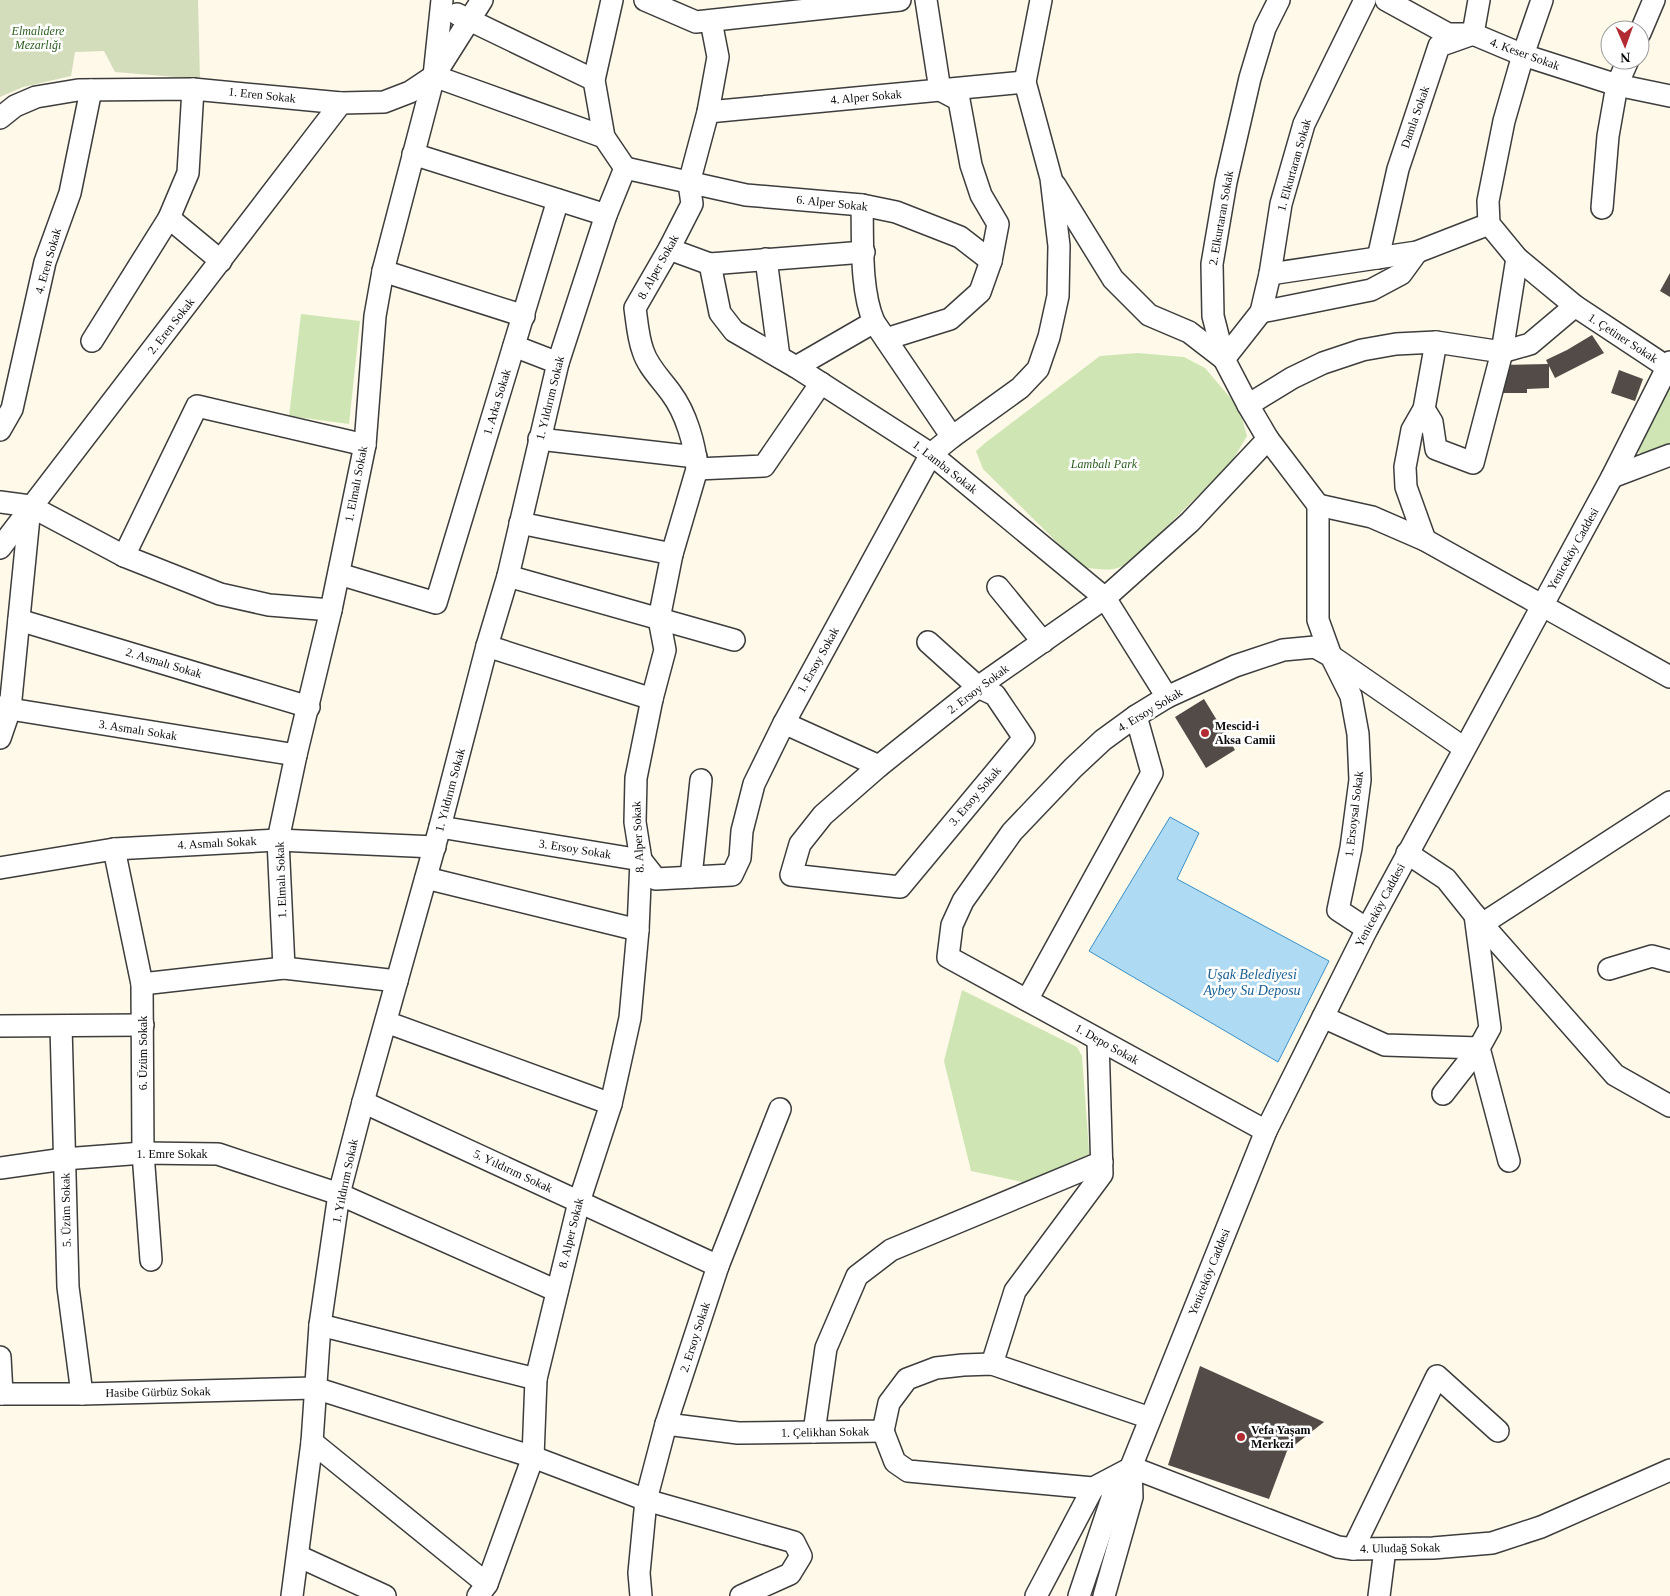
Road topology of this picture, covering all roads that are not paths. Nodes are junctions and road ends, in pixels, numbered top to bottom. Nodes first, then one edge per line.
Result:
1 (482, 0) edge
2 (612, 0) edge
3 (645, 0) edge
4 (900, 0) edge
5 (926, 0) edge
6 (1041, 0) edge
7 (1279, 0) edge
8 (1365, 0) edge
9 (1386, 0) edge
10 (1479, 0) edge
11 (1542, 0) edge
12 (1654, 0) edge
13 (442, 4) edge
14 (470, 18) junction
15 (1646, 20) edge
16 (711, 21) junction
17 (1473, 34) junction
18 (1523, 55) junction
19 (1624, 70) edge
20 (434, 76) junction
21 (594, 80) junction
22 (1025, 82) junction
23 (1617, 85) junction
24 (193, 89) junction
25 (91, 90) junction
26 (940, 90) junction
27 (1670, 96) edge
28 (341, 103) junction
29 (708, 112) junction
30 (0, 118) edge
31 (604, 137) junction
32 (413, 154) junction
33 (625, 168) junction
34 (1051, 178) junction
35 (689, 183) junction
36 (558, 200) junction
37 (862, 205) junction
38 (1602, 208) dead end
39 (606, 215) junction
40 (169, 218) junction
41 (1489, 224) junction
42 (669, 249) junction
43 (864, 252) junction
44 (1417, 252) junction
45 (1378, 258) junction
46 (1517, 258) junction
47 (766, 259) junction
48 (221, 260) junction
49 (991, 261) junction
50 (710, 264) junction
51 (383, 271) junction
52 (1270, 274) junction
53 (1575, 306) junction
54 (1261, 312) junction
55 (524, 316) junction
56 (880, 330) junction
57 (92, 341) dead end
58 (1436, 342) junction
59 (514, 346) junction
60 (1502, 352) junction
61 (1224, 358) junction
62 (787, 362) junction
63 (558, 363) junction
64 (1669, 364) edge
65 (821, 383) junction
66 (1248, 405) junction
67 (1424, 409) junction
68 (0, 430) edge
69 (952, 437) junction
70 (539, 439) junction
71 (1268, 439) junction
72 (365, 445) junction
73 (932, 454) junction
74 (1670, 455) edge
75 (696, 463) junction
76 (1612, 477) junction
77 (0, 502) edge
78 (1318, 505) junction
79 (30, 506) junction
80 (520, 523) junction
81 (1425, 540) junction
82 (0, 548) edge
83 (672, 554) junction
84 (124, 556) junction
85 (339, 574) junction
86 (508, 576) junction
87 (998, 587) dead end
88 (1105, 598) junction
89 (1542, 606) junction
90 (332, 610) junction
91 (659, 619) junction
92 (19, 620) junction
93 (734, 640) dead end
94 (928, 642) dead end
95 (1043, 642) junction
96 (487, 646) junction
97 (1331, 656) junction
98 (1670, 677) edge
99 (978, 686) junction
100 (1167, 697) junction
101 (652, 699) junction
102 (309, 706) junction
103 (5, 708) edge
104 (1136, 716) junction
105 (784, 722) junction
106 (0, 738) edge
107 (1464, 748) junction
108 (296, 755) junction
109 (879, 766) junction
110 (700, 780) dead end
111 (1670, 802) edge
112 (440, 827) junction
113 (278, 840) junction
114 (435, 847) junction
115 (114, 849) junction
116 (1407, 853) junction
117 (641, 860) junction
118 (0, 868) edge
119 (791, 875) joint
120 (691, 877) junction
121 (426, 878) junction
122 (1479, 920) junction
123 (1367, 929) junction
124 (638, 930) junction
125 (948, 957) joint
126 (1670, 961) edge
127 (284, 968) junction
128 (1609, 969) dead end
129 (397, 982) junction
130 (142, 984) junction
131 (1027, 1000) junction
132 (1323, 1017) junction
133 (386, 1022) junction
134 (142, 1025) junction
135 (0, 1026) edge
136 (61, 1026) junction
137 (1098, 1040) junction
138 (1479, 1048) junction
139 (1443, 1094) dead end
140 (363, 1102) junction
141 (611, 1104) junction
142 (1670, 1106) edge
143 (780, 1109) dead end
144 (1266, 1131) junction
145 (143, 1153) junction
146 (64, 1159) junction
147 (1509, 1161) dead end
148 (1102, 1162) junction
149 (0, 1168) edge
150 (339, 1194) junction
151 (579, 1202) junction
152 (151, 1260) dead end
153 (718, 1266) junction
154 (557, 1291) junction
155 (320, 1325) junction
156 (0, 1357) edge
157 (992, 1364) junction
158 (536, 1379) junction
159 (315, 1388) junction
160 (1, 1394) edge
161 (82, 1394) junction
162 (1150, 1418) junction
163 (666, 1424) junction
164 (883, 1431) junction
165 (1498, 1431) dead end
166 (814, 1432) junction
167 (312, 1442) junction
168 (533, 1457) junction
169 (1131, 1468) junction
170 (1670, 1470) edge
171 (1093, 1488) junction
172 (646, 1500) junction
173 (1353, 1549) junction
174 (1385, 1549) junction
175 (298, 1556) junction
176 (483, 1590) edge
177 (292, 1596) edge
178 (385, 1596) edge
179 (641, 1596) edge
180 (741, 1596) edge
181 (1036, 1596) edge
182 (1079, 1596) edge
183 (1104, 1596) edge
184 (1379, 1596) edge

1 - 14 street, 1. Eren Sokak
2 - 21 street
3 - 16 street
4 - 16 street
5 - 26 street
6 - 22 street
7 - 61 street, 2. Elkurtaran Sokak
8 - 52 street, 1. Elkurtaran Sokak
9 - 17 street, 4. Keser Sokak
10 - 17 street
11 - 18 street
12 - 15 street
13 - 14 street
13 - 20 street, 1. Elmalı Sokak
14 - 20 street, 1. Eren Sokak
14 - 21 street
16 - 29 street, 8. Alper Sokak
17 - 18 street, 4. Keser Sokak
17 - 45 street, Damla Sokak
18 - 23 street, 4. Keser Sokak
18 - 41 street
19 - 23 street
20 - 28 street, 1. Eren Sokak
20 - 31 street
20 - 32 street, 1. Elmalı Sokak
21 - 31 street
22 - 26 street, 4. Alper Sokak
22 - 34 street
23 - 27 street, 4. Keser Sokak
23 - 38 street
24 - 25 street, 1. Eren Sokak
24 - 28 street, 1. Eren Sokak
24 - 40 street
25 - 30 street, 1. Eren Sokak
25 - 68 street, 4. Eren Sokak
26 - 29 street, 4. Alper Sokak
26 - 49 street
28 - 48 street, 2. Eren Sokak
29 - 35 street, 8. Alper Sokak
31 - 33 street
32 - 36 street
32 - 51 street, 1. Elmalı Sokak
33 - 35 street, 6. Alper Sokak
33 - 39 street, 1. Yıldırım Sokak
34 - 61 street
34 - 69 street
35 - 37 street, 6. Alper Sokak
35 - 42 street, 8. Alper Sokak
36 - 39 street
36 - 55 street, 1. Arka Sokak
37 - 43 street
37 - 49 street, 6. Alper Sokak
39 - 63 street, 1. Yıldırım Sokak
40 - 48 street
40 - 57 street
41 - 44 street
41 - 46 street
42 - 50 street
42 - 75 street, 8. Alper Sokak
43 - 47 street
43 - 56 street
44 - 45 street
44 - 54 street
45 - 52 street
46 - 53 street
46 - 60 street
47 - 50 street
47 - 62 street
48 - 79 street, 2. Eren Sokak
49 - 56 street
50 - 62 street, 1. Lamba Sokak
51 - 55 street
51 - 72 street, 1. Elmalı Sokak
52 - 54 street, 1. Elkurtaran Sokak
53 - 60 street, 1. Çetiner Sokak
53 - 64 street, 1. Çetiner Sokak
54 - 61 street, 1. Elkurtaran Sokak
55 - 59 street, 1. Arka Sokak
56 - 62 street
56 - 69 street
58 - 60 street, 1. Çetiner Sokak
58 - 66 street, 1. Çetiner Sokak
58 - 67 street
59 - 63 street
59 - 85 street, 1. Arka Sokak
60 - 67 street
61 - 66 street, 2. Elkurtaran Sokak
62 - 65 street, 1. Lamba Sokak
63 - 70 street, 1. Yıldırım Sokak
64 - 76 street, Yeniceköy Caddesi
65 - 73 street, 1. Lamba Sokak
65 - 75 street
66 - 71 street, 2. Elkurtaran Sokak
67 - 81 street
69 - 73 street
70 - 75 street
70 - 80 street, 1. Yıldırım Sokak
71 - 78 street, 2. Elkurtaran Sokak
71 - 88 street, 2. Ersoy Sokak
72 - 84 street
72 - 85 street, 1. Elmalı Sokak
73 - 88 street, 1. Lamba Sokak
73 - 105 street, 1. Ersoy Sokak
74 - 76 street
75 - 83 street, 8. Alper Sokak
76 - 89 street, Yeniceköy Caddesi
77 - 79 street
78 - 81 street
78 - 97 street
79 - 82 street, 2. Eren Sokak
79 - 84 street
79 - 92 street
80 - 83 street
80 - 86 street, 1. Yıldırım Sokak
81 - 89 street
83 - 91 street, 8. Alper Sokak
84 - 90 street
85 - 90 street, 1. Elmalı Sokak
86 - 91 street
86 - 96 street, 1. Yıldırım Sokak
87 - 95 street
88 - 95 street, 2. Ersoy Sokak
88 - 100 street, 1. Lamba Sokak
89 - 98 street
89 - 107 street, Yeniceköy Caddesi
90 - 102 street, 1. Elmalı Sokak
91 - 93 street
91 - 101 street, 8. Alper Sokak
92 - 102 street, 2. Asmalı Sokak
92 - 103 street
94 - 99 street
95 - 99 street, 2. Ersoy Sokak
96 - 101 street
96 - 112 street, 1. Yıldırım Sokak
97 - 100 street, 4. Ersoy Sokak
97 - 107 street, 4. Ersoy Sokak
97 - 123 street, 1. Ersoysal Sokak
99 - 109 street, 2. Ersoy Sokak
99 - 119 street, 3. Ersoy Sokak
100 - 104 street, 4. Ersoy Sokak
101 - 117 street, 8. Alper Sokak
102 - 108 street, 1. Elmalı Sokak
103 - 106 street
103 - 108 street, 3. Asmalı Sokak
104 - 125 street, 4. Ersoy Sokak
104 - 131 street
105 - 109 street
105 - 120 street, 1. Ersoy Sokak
107 - 116 street, Yeniceköy Caddesi
108 - 113 street, 1. Elmalı Sokak
109 - 119 street, 2. Ersoy Sokak
110 - 120 street
111 - 122 street
112 - 114 street, 1. Yıldırım Sokak
112 - 117 street, 3. Ersoy Sokak
113 - 114 street, 4. Asmalı Sokak
113 - 115 street, 4. Asmalı Sokak
113 - 127 street, 1. Elmalı Sokak
114 - 121 street, 1. Yıldırım Sokak
115 - 118 street, 4. Asmalı Sokak
115 - 130 street, 6. Üzüm Sokak
116 - 122 street
116 - 123 street, Yeniceköy Caddesi
117 - 120 street
117 - 124 street, 8. Alper Sokak
121 - 124 street
121 - 129 street, 1. Yıldırım Sokak
122 - 138 street
122 - 142 street
123 - 132 street, Yeniceköy Caddesi
124 - 141 street, 8. Alper Sokak
125 - 131 street, 1. Depo Sokak
126 - 128 street
127 - 129 street
127 - 130 street
129 - 133 street, 1. Yıldırım Sokak
130 - 134 street, 6. Üzüm Sokak
131 - 137 street, 1. Depo Sokak
132 - 138 street
132 - 144 street, Yeniceköy Caddesi
133 - 140 street, 1. Yıldırım Sokak
133 - 141 street
134 - 136 street
134 - 145 street, 6. Üzüm Sokak
135 - 136 street
136 - 146 street, 5. Üzüm Sokak
137 - 144 street, 1. Depo Sokak
137 - 148 street
138 - 139 street
138 - 147 street
140 - 150 street, 1. Yıldırım Sokak
140 - 151 street, 5. Yıldırım Sokak
141 - 151 street, 8. Alper Sokak
143 - 153 street, 2. Ersoy Sokak
144 - 162 street, Yeniceköy Caddesi
145 - 146 street, 1. Emre Sokak
145 - 150 street, 1. Emre Sokak
145 - 152 street, 6. Üzüm Sokak
146 - 149 street, 1. Emre Sokak
146 - 161 street, 5. Üzüm Sokak
148 - 157 street
148 - 166 street
150 - 154 street, 1. Emre Sokak
150 - 155 street, 1. Yıldırım Sokak
151 - 153 street, 5. Yıldırım Sokak
151 - 154 street, 8. Alper Sokak
153 - 163 street, 2. Ersoy Sokak
154 - 158 street, 8. Alper Sokak
155 - 158 street
155 - 159 street, 1. Yıldırım Sokak
156 - 160 street
157 - 162 street, 1. Çelikhan Sokak
157 - 164 street, 1. Çelikhan Sokak
158 - 168 street, 8. Alper Sokak
159 - 161 street, Hasibe Gürbüz Sokak
159 - 167 street, 1. Yıldırım Sokak
159 - 168 street, Hasibe Gürbüz Sokak
160 - 161 street, Hasibe Gürbüz Sokak
162 - 169 street, Yeniceköy Caddesi
163 - 166 street, 1. Çelikhan Sokak
163 - 172 street, 2. Ersoy Sokak
164 - 166 street, 1. Çelikhan Sokak
164 - 171 street
165 - 173 street
167 - 175 street, 1. Yıldırım Sokak
167 - 176 street
168 - 172 street, Hasibe Gürbüz Sokak
168 - 176 street, 8. Alper Sokak
169 - 171 street
169 - 173 street, 4. Uludağ Sokak
169 - 182 street, Yeniceköy Caddesi
169 - 183 street, Yeniceköy Caddesi
170 - 174 street, 4. Uludağ Sokak
171 - 181 street
172 - 179 street, 2. Ersoy Sokak
172 - 180 street, Hasibe Gürbüz Sokak
173 - 174 street, 4. Uludağ Sokak
174 - 184 street
175 - 177 street, 1. Yıldırım Sokak
175 - 178 street

